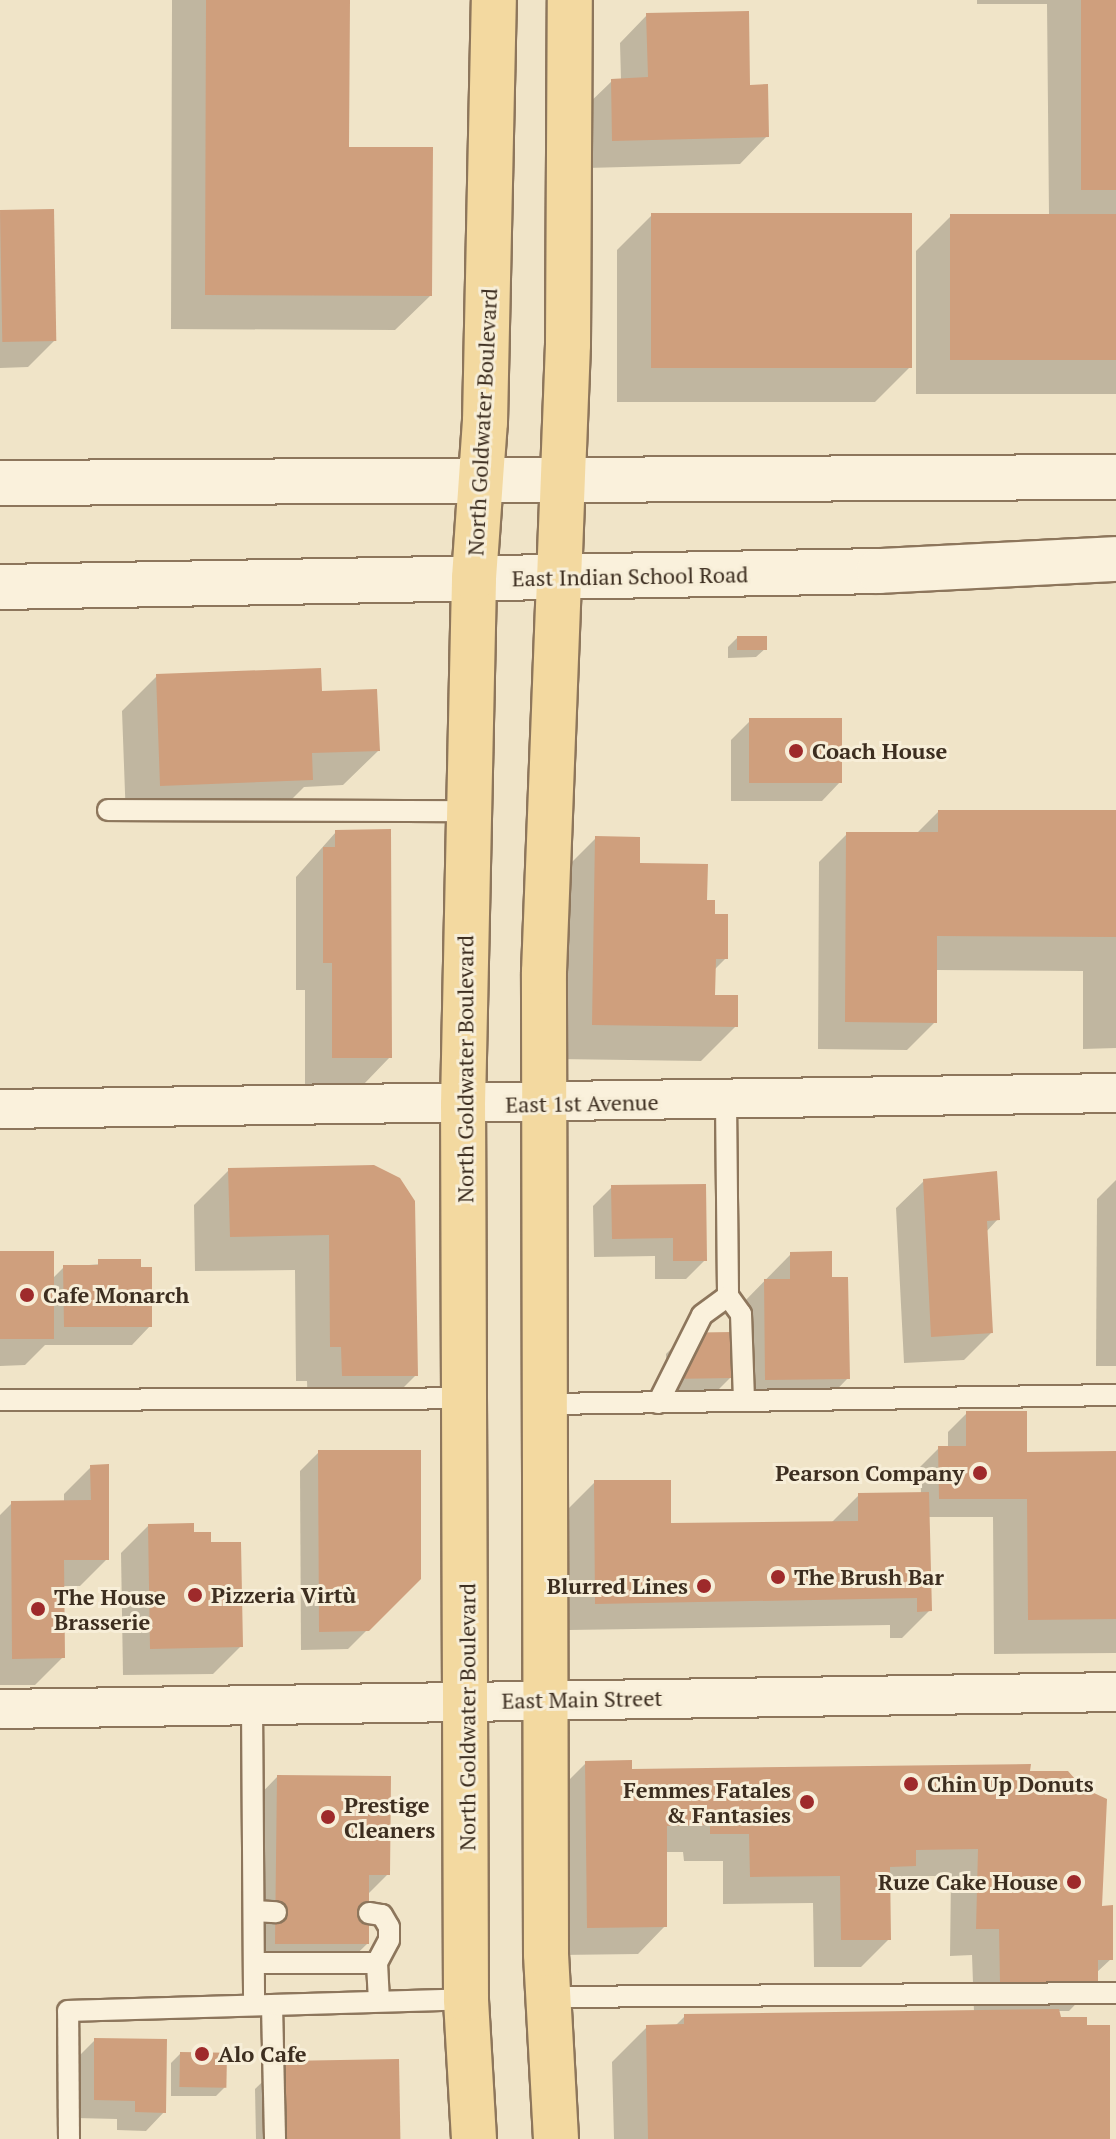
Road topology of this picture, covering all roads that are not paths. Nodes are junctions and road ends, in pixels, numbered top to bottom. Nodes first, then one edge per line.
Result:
1 (494, 0) edge
2 (570, 0) edge
3 (1116, 477) edge
4 (481, 478) junction
5 (563, 479) junction
6 (0, 483) edge
7 (1116, 559) edge
8 (559, 577) junction
9 (474, 578) junction
10 (0, 587) edge
11 (108, 810) dead end
12 (471, 811) junction
13 (1116, 1093) edge
14 (726, 1101) junction
15 (544, 1103) junction
16 (463, 1105) junction
17 (0, 1109) edge
18 (728, 1296) junction
19 (1116, 1395) edge
20 (466, 1398) junction
21 (0, 1400) edge
22 (744, 1401) junction
23 (658, 1403) junction
24 (549, 1404) junction
25 (1116, 1692) edge
26 (548, 1698) junction
27 (469, 1700) junction
28 (252, 1704) junction
29 (0, 1709) edge
30 (254, 1911) junction
31 (276, 1912) dead end
32 (369, 1913) dead end
33 (254, 1963) junction
34 (377, 1963) junction
35 (1116, 1993) edge
36 (547, 1997) junction
37 (466, 1999) junction
38 (379, 2001) junction
39 (263, 2005) junction
40 (69, 2139) edge
41 (275, 2139) edge
42 (474, 2139) edge
43 (556, 2139) edge

1 - 4 main road, North Goldwater Boulevard
2 - 5 main road
3 - 5 main road
4 - 5 main road
4 - 6 main road
4 - 9 main road, North Goldwater Boulevard
5 - 8 main road
7 - 8 main road, East Indian School Road
8 - 9 main road, East Indian School Road
8 - 15 main road
9 - 10 main road, East Indian School Road
9 - 12 main road, North Goldwater Boulevard
11 - 12 lane
12 - 16 main road, North Goldwater Boulevard
13 - 14 street, East 1st Avenue
14 - 15 street, East 1st Avenue
14 - 18 lane
15 - 16 street, East 1st Avenue
15 - 24 main road
16 - 17 street, East 1st Avenue
16 - 20 main road, North Goldwater Boulevard
18 - 22 lane
18 - 23 lane
19 - 22 lane
20 - 21 lane
20 - 27 main road, North Goldwater Boulevard
22 - 23 lane
23 - 24 lane
24 - 26 main road
25 - 26 street, East Main Street
26 - 27 street, East Main Street
26 - 36 main road
27 - 28 street, East Main Street
27 - 37 main road, North Goldwater Boulevard
28 - 29 street, East Main Street
28 - 30 lane
30 - 31 lane
30 - 33 lane
32 - 34 lane
33 - 34 lane
33 - 39 lane
34 - 38 lane
35 - 36 lane
36 - 43 main road
37 - 38 lane
37 - 42 main road, North Goldwater Boulevard
38 - 39 lane
39 - 40 lane
39 - 41 lane

